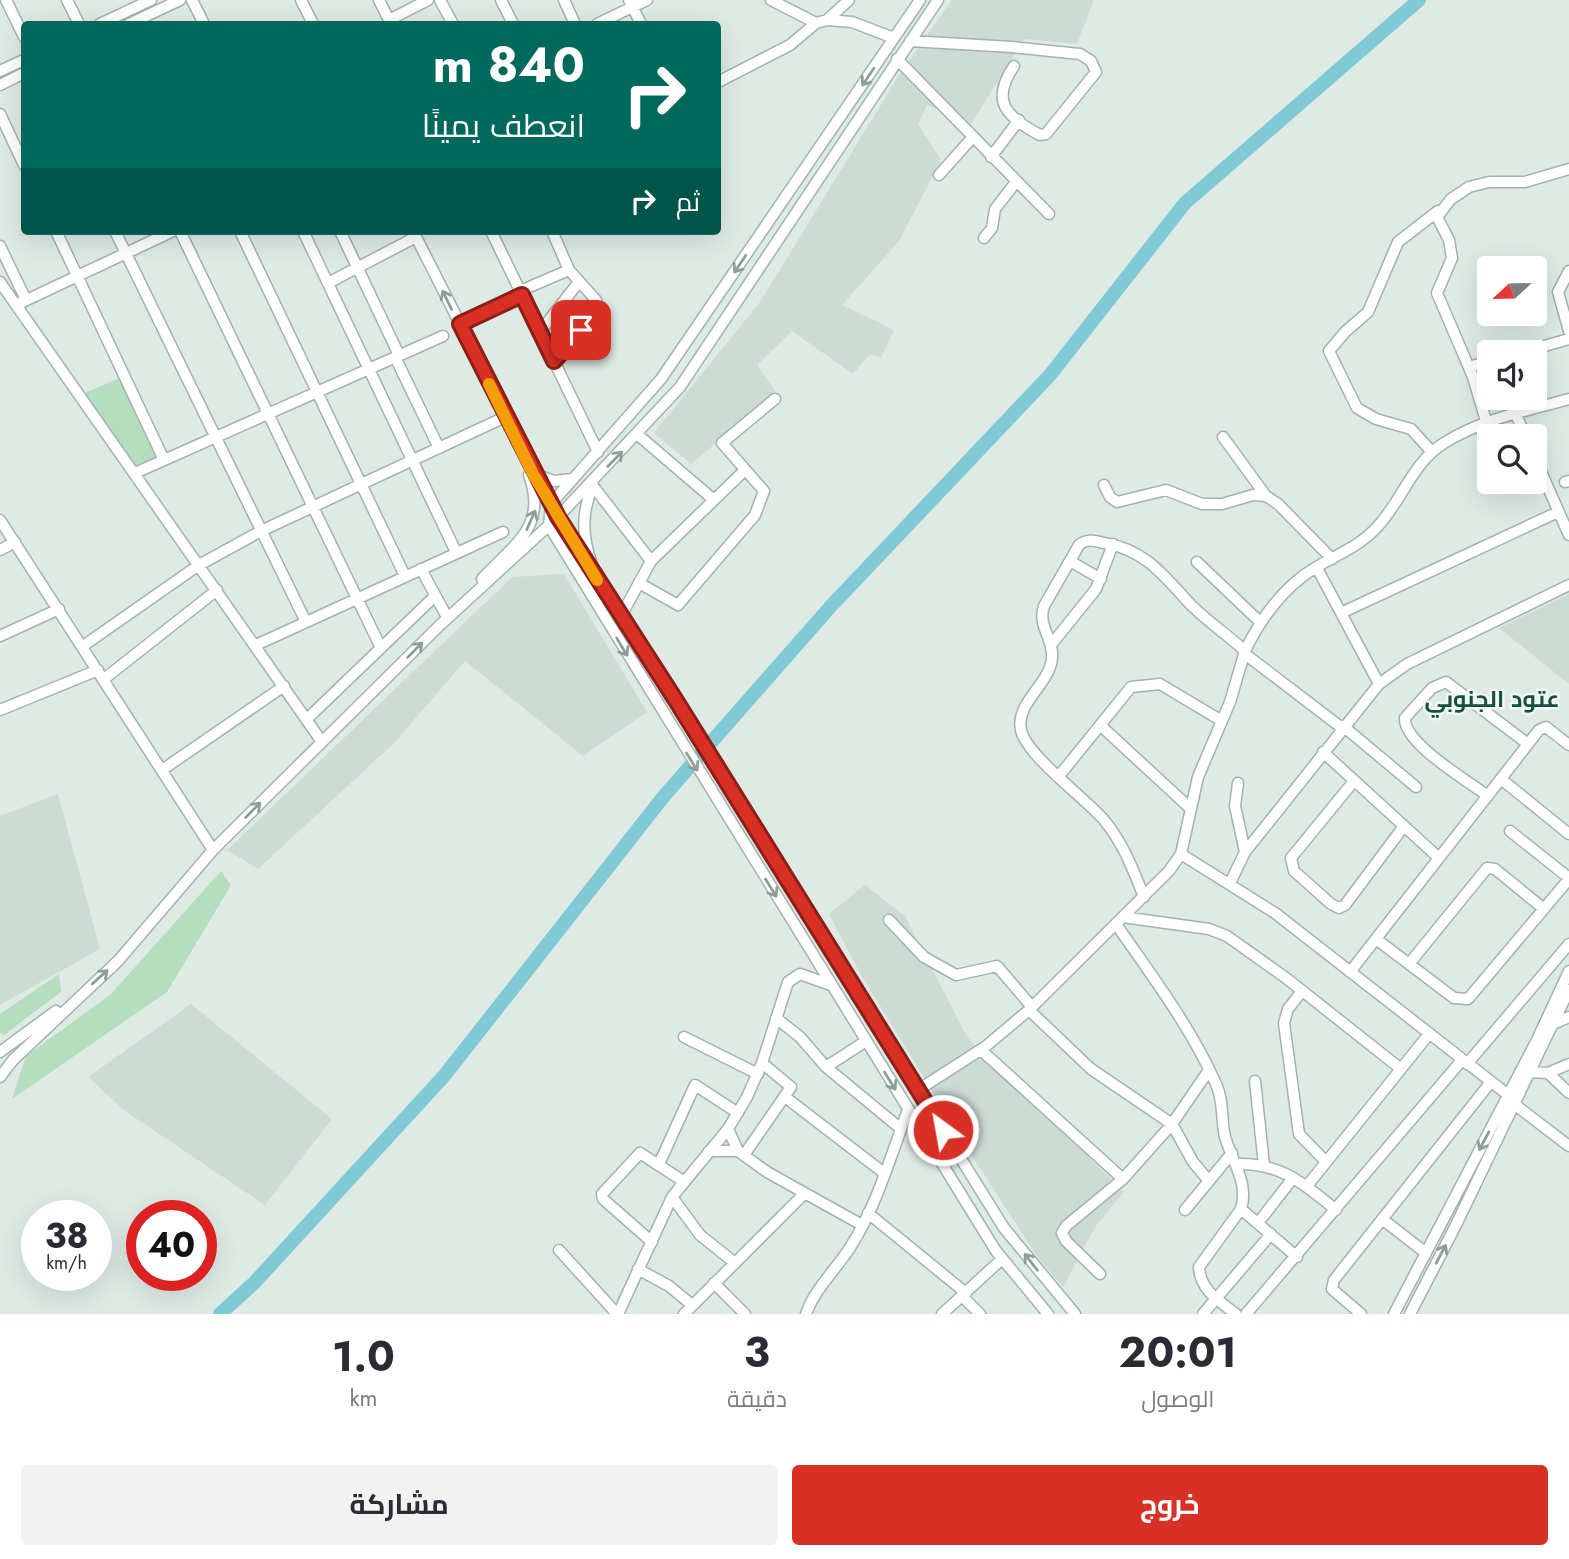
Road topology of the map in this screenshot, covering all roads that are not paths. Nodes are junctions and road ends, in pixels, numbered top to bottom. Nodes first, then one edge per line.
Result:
1 (6, 0) edge
2 (68, 0) edge
3 (151, 0) edge
4 (180, 0) edge
5 (192, 0) edge
6 (301, 0) edge
7 (379, 0) edge
8 (428, 0) edge
9 (440, 0) edge
10 (501, 0) edge
11 (564, 0) edge
12 (647, 0) edge
13 (771, 0) edge
14 (849, 0) edge
15 (920, 0) edge
16 (938, 0) edge
17 (133, 4) edge
18 (631, 4) edge
19 (827, 20) junction
20 (78, 21) edge
21 (105, 21) edge
22 (143, 21) edge
23 (202, 21) edge
24 (312, 21) edge
25 (390, 21) edge
26 (392, 21) edge
27 (451, 21) edge
28 (512, 21) edge
29 (574, 21) edge
30 (602, 21) edge
31 (640, 21) edge
32 (816, 23) junction
33 (21, 31) edge
34 (894, 38) junction
35 (910, 41) junction
36 (897, 60) junction
37 (21, 61) edge
38 (1014, 66) dead end
39 (0, 71) edge
40 (21, 75) edge
41 (721, 80) edge
42 (0, 85) edge
43 (0, 114) edge
44 (1019, 120) junction
45 (972, 138) junction
46 (991, 158) junction
47 (21, 159) edge
48 (1569, 169) edge
49 (939, 175) dead end
50 (1016, 182) junction
51 (1440, 210) junction
52 (1049, 214) dead end
53 (58, 235) edge
54 (117, 235) edge
55 (164, 235) edge
56 (182, 235) edge
57 (242, 235) edge
58 (305, 235) edge
59 (342, 235) edge
60 (413, 235) edge
61 (416, 235) edge
62 (493, 235) edge
63 (554, 235) edge
64 (984, 238) dead end
65 (0, 246) edge
66 (126, 253) junction
67 (358, 268) junction
68 (569, 270) junction
69 (1569, 271) edge
70 (78, 276) junction
71 (0, 282) edge
72 (328, 283) junction
73 (578, 283) junction
74 (521, 293) junction
75 (21, 302) junction
76 (460, 324) junction
77 (1569, 331) edge
78 (540, 332) junction
79 (443, 336) dead end
80 (1569, 339) edge
81 (1547, 345) edge
82 (397, 356) junction
83 (554, 361) junction
84 (1477, 365) edge
85 (1469, 367) junction
86 (370, 368) junction
87 (317, 391) junction
88 (775, 399) dead end
89 (1569, 399) edge
90 (268, 412) junction
91 (1516, 414) junction
92 (505, 417) junction
93 (1486, 421) junction
94 (1520, 424) edge
95 (514, 435) junction
96 (638, 435) junction
97 (215, 436) junction
98 (1223, 437) dead end
99 (439, 448) junction
100 (598, 452) junction
101 (1432, 452) junction
102 (164, 460) junction
103 (413, 460) junction
104 (745, 470) junction
105 (135, 473) junction
106 (533, 474) junction
107 (574, 479) junction
108 (595, 482) junction
109 (361, 483) junction
110 (1104, 485) dead end
111 (1547, 486) edge
112 (1266, 496) junction
113 (714, 500) junction
114 (551, 504) junction
115 (313, 506) junction
116 (1558, 512) junction
117 (558, 517) junction
118 (0, 520) edge
119 (548, 526) junction
120 (261, 531) junction
121 (503, 533) dead end
122 (1569, 535) edge
123 (15, 542) junction
124 (1114, 544) junction
125 (0, 550) edge
126 (456, 552) junction
127 (1332, 559) junction
128 (651, 561) junction
129 (1070, 561) junction
130 (1197, 562) dead end
131 (199, 565) junction
132 (1317, 568) junction
133 (421, 569) junction
134 (405, 576) junction
135 (1101, 579) junction
136 (598, 582) junction
137 (639, 583) junction
138 (1569, 585) edge
139 (217, 590) junction
140 (435, 596) junction
141 (358, 598) junction
142 (59, 609) junction
143 (1341, 613) junction
144 (621, 616) junction
145 (447, 617) junction
146 (306, 622) junction
147 (1260, 622) junction
148 (439, 626) junction
149 (0, 636) edge
150 (256, 645) junction
151 (1051, 645) junction
152 (83, 646) junction
153 (382, 648) junction
154 (1245, 652) junction
155 (101, 674) junction
156 (1379, 684) junction
157 (284, 686) junction
158 (0, 710) edge
159 (307, 719) junction
160 (1222, 720) junction
161 (1100, 725) junction
162 (1342, 727) junction
163 (323, 742) junction
164 (1528, 744) junction
165 (1569, 745) edge
166 (1323, 752) junction
167 (162, 770) junction
168 (1059, 776) junction
169 (1501, 779) junction
170 (1354, 781) junction
171 (1238, 783) dead end
172 (1416, 787) dead end
173 (1488, 796) junction
174 (1191, 809) junction
175 (1404, 826) junction
176 (1510, 831) dead end
177 (1569, 834) edge
178 (213, 850) junction
179 (1245, 852) junction
180 (1181, 854) junction
181 (1439, 858) junction
182 (1568, 875) edge
183 (1230, 883) junction
184 (1144, 897) junction
185 (1544, 909) junction
186 (889, 920) dead end
187 (1119, 920) junction
188 (1376, 939) junction
189 (1569, 944) edge
190 (1409, 964) junction
191 (1569, 971) edge
192 (1350, 972) junction
193 (831, 985) junction
194 (1569, 990) edge
195 (1302, 991) junction
196 (79, 997) junction
197 (1031, 1009) junction
198 (1569, 1017) edge
199 (776, 1018) junction
200 (1553, 1024) junction
201 (1429, 1034) junction
202 (684, 1037) dead end
203 (866, 1041) junction
204 (981, 1050) junction
205 (0, 1052) edge
206 (1465, 1062) junction
207 (762, 1063) junction
208 (1569, 1064) edge
209 (826, 1067) junction
210 (1401, 1069) junction
211 (1209, 1070) junction
212 (1530, 1072) junction
213 (1548, 1073) junction
214 (758, 1074) junction
215 (0, 1077) edge
216 (1255, 1081) dead end
217 (1490, 1083) junction
218 (918, 1090) junction
219 (1569, 1093) edge
220 (785, 1097) junction
221 (1512, 1101) junction
222 (908, 1110) junction
223 (738, 1113) junction
224 (1172, 1124) junction
225 (728, 1129) junction
226 (901, 1129) junction
227 (1569, 1146) edge
228 (709, 1152) junction
229 (741, 1153) junction
230 (1232, 1153) junction
231 (1326, 1161) junction
232 (659, 1164) junction
233 (1237, 1164) junction
234 (1264, 1165) junction
235 (884, 1173) junction
236 (1293, 1178) junction
237 (1123, 1179) junction
238 (683, 1181) junction
239 (1209, 1181) junction
240 (1307, 1186) junction
241 (804, 1194) junction
242 (672, 1197) junction
243 (1241, 1209) junction
244 (1185, 1210) dead end
245 (1336, 1210) junction
246 (868, 1213) junction
247 (1382, 1219) junction
248 (1258, 1223) junction
249 (862, 1225) junction
250 (1271, 1234) junction
251 (652, 1242) junction
252 (559, 1250) dead end
253 (1426, 1253) junction
254 (1297, 1257) junction
255 (1002, 1259) junction
256 (735, 1263) junction
257 (638, 1269) junction
258 (1100, 1274) dead end
259 (714, 1283) junction
260 (964, 1295) junction
261 (1216, 1298) junction
262 (692, 1305) junction
263 (617, 1314) edge
264 (684, 1314) edge
265 (745, 1314) edge
266 (806, 1314) edge
267 (942, 1314) edge
268 (979, 1314) edge
269 (1048, 1314) edge
270 (1075, 1314) edge
271 (1203, 1314) edge
272 (1236, 1314) edge
273 (1246, 1314) edge
274 (1360, 1314) edge
275 (1394, 1314) edge
276 (1410, 1314) edge

1 - 33 street
2 - 20 street
3 - 17 street
4 - 22 street
5 - 23 street
6 - 24 street
7 - 25 street
8 - 26 street
9 - 27 street
10 - 28 street
11 - 29 street
12 - 18 street
13 - 32 street
14 - 19 street
15 - 34 street
16 - 35 street
17 - 21 street
18 - 30 street
18 - 31 street
19 - 32 street
19 - 34 street
32 - 41 street
34 -> 100 street
35 - 36 street
35 - 44 street
36 - 45 street
36 - 96 street
37 - 39 street
38 - 44 street
40 - 42 street
43 - 47 street
44 - 46 street
45 - 46 street
45 - 49 street
46 - 50 street
48 - 51 street
50 - 52 street
50 - 64 street
51 - 85 street
51 - 101 street
53 - 70 street
54 - 66 street
55 - 66 street
56 - 90 street
57 - 87 street
58 - 72 street
59 - 67 street
60 - 67 street
76 -> 61 street
62 - 74 street
63 - 68 street
65 - 75 street
66 - 70 street
66 - 97 street
67 - 72 street
67 - 82 street
68 - 73 street
68 - 74 street
69 - 77 street
70 - 75 street
70 - 102 street
71 - 75 street
72 - 86 street
73 - 78 street
73 - 83 street
74 - 76 street
74 - 78 street
75 - 105 street
76 - 92 street
78 - 83 street
79 - 82 street
80 - 81 street
82 - 86 street
82 - 99 street
83 - 100 street
84 - 85 street
85 - 93 street
86 - 87 street
86 - 103 street
87 - 90 street
87 - 109 street
88 - 104 street
89 - 91 street
90 - 97 street
90 - 115 street
91 - 93 street
91 - 94 street
92 - 95 street
92 - 99 street
93 - 101 street
95 - 106 street
145 -> 95 street
108 -> 96 street
96 - 113 street
97 - 102 street
97 - 120 street
98 - 112 street
99 - 103 street
100 - 107 street
101 - 127 street
102 - 105 street
103 - 109 street
103 - 126 street
104 - 113 street
104 - 137 street
105 - 131 street
106 - 107 street
106 - 114 street
107 - 114 street
108 - 117 street
108 - 128 street
108 - 136 street
109 - 115 street
109 - 134 street
110 - 112 street
111 - 116 street
112 - 127 street
113 - 128 street
114 - 117 street
114 - 119 street
115 - 120 street
115 - 141 street
116 - 122 street
116 - 143 street
117 - 119 street
117 - 136 street
118 - 123 street
119 - 148 street
119 -> 193 street
120 - 131 street
120 - 146 street
121 - 126 street
123 - 125 street
123 - 142 street
124 - 129 street
124 - 135 street
124 - 154 street
126 - 133 street
127 - 132 street
128 - 137 street
129 - 135 street
129 - 151 street
130 - 147 street
131 - 139 street
131 - 152 street
132 - 143 street
132 - 147 street
133 - 134 street
133 - 140 street
134 - 141 street
135 - 151 street
136 - 144 street
137 - 144 street
138 - 156 street
139 - 150 street
139 - 155 street
140 - 145 street
140 - 153 street
141 - 146 street
141 - 153 street
142 - 149 street
142 - 152 street
143 - 156 street
144 - 218 street
145 - 148 street
146 - 150 street
147 - 154 street
163 -> 148 street
150 - 157 street
151 - 168 street
152 - 155 street
153 - 159 street
154 - 160 street
154 - 162 street
155 - 158 street
155 - 167 street
156 - 162 street
157 - 159 street
157 - 167 street
159 - 163 street
160 - 161 street
160 - 174 street
161 - 168 street
161 - 174 street
162 - 166 street
162 - 172 street
178 -> 163 street
164 - 165 street
164 - 169 street
164 - 173 street
166 - 170 street
166 - 179 street
167 - 178 street
168 - 184 street
169 - 173 street
169 - 177 street
170 - 175 street
170 - 175 street
171 - 179 street
173 - 181 street
174 - 180 street
175 - 181 street
176 - 182 street
196 -> 178 street
179 - 183 street
180 - 183 street
180 - 184 street
181 - 188 street
182 - 185 street
183 - 192 street
184 - 187 street
185 - 190 street
185 - 190 street
186 - 197 street
187 - 195 street
187 - 197 street
187 - 211 street
188 - 190 street
188 - 192 street
189 - 206 street
191 - 221 street
192 - 201 street
193 - 199 street
193 - 203 street
194 - 200 street
195 - 210 street
195 - 231 street
196 - 205 street
196 - 215 street
197 - 204 street
197 - 224 street
198 - 200 street
199 - 207 street
199 - 209 street
200 - 212 street
201 - 206 street
201 - 210 street
202 - 214 street
203 - 209 street
203 -> 222 street
204 - 218 street
204 - 237 street
206 - 217 street
206 - 245 street
207 - 214 street
207 - 220 street
208 - 213 street
209 - 226 street
210 - 231 street
211 - 224 street
211 - 230 street
212 - 213 street
212 - 221 street
213 - 219 street
214 - 223 street
216 - 234 street
217 - 221 street
217 - 247 street
270 -> 218 street
220 - 229 street
220 - 235 street
221 - 227 street
221 -> 253 street
276 -> 221 street
222 - 226 street
222 - 255 street
223 - 225 street
223 - 232 street
224 - 237 street
224 - 239 street
225 - 228 street
225 - 229 street
226 - 235 street
228 - 229 street
228 - 238 street
229 - 241 street
230 - 233 street
230 - 239 street
231 - 240 street
232 - 238 street
232 - 251 street
233 - 234 street
233 - 243 street
234 - 236 street
235 - 246 street
236 - 240 street
236 - 248 street
237 - 258 street
238 - 242 street
239 - 244 street
240 - 245 street
241 - 249 street
241 - 256 street
242 - 251 street
242 - 256 street
243 - 248 street
243 - 261 street
245 - 254 street
246 - 249 street
246 - 260 street
247 - 253 street
247 - 274 street
248 - 250 street
249 - 266 street
250 - 254 street
250 - 261 street
251 - 257 street
252 - 263 street
253 - 275 street
254 - 273 street
255 - 260 street
255 - 269 street
256 - 259 street
257 - 262 street
257 - 263 street
259 - 262 street
259 - 265 street
260 - 267 street
260 - 268 street
261 - 271 street
261 - 272 street
262 - 264 street

